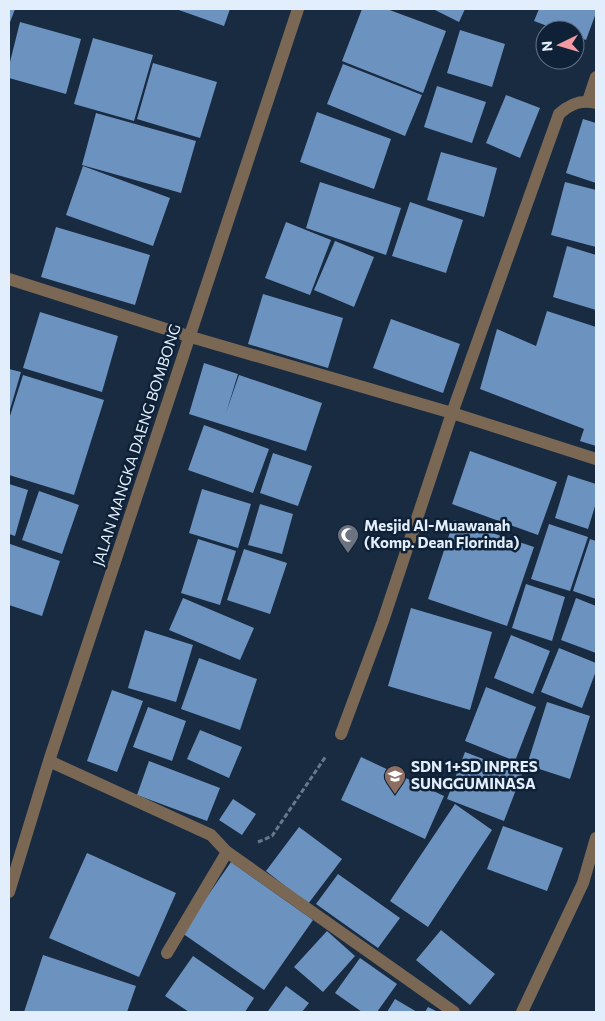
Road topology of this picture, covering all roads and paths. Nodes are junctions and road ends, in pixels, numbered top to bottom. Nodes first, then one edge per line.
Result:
1 (298, 9) edge
2 (596, 77) edge
3 (592, 102) edge
4 (9, 279) edge
5 (191, 337) junction
6 (452, 412) junction
7 (596, 459) edge
8 (342, 734) joint
9 (49, 761) junction
10 (596, 838) edge
11 (227, 852) junction
12 (9, 892) edge
13 (167, 953) dead end
14 (454, 1012) edge
15 (522, 1012) edge

1 - 5 street, JALAN MANGKA DAENG BOMBONG
2 - 3 street
3 - 6 street
4 - 5 street
5 - 6 street
5 - 9 street, JALAN MANGKA DAENG BOMBONG
6 - 7 street
6 - 8 street
8 - 11 path
9 - 11 street
9 - 12 street, JALAN MANGKA DAENG BOMBONG
10 - 15 street
11 - 13 street
11 - 14 street

